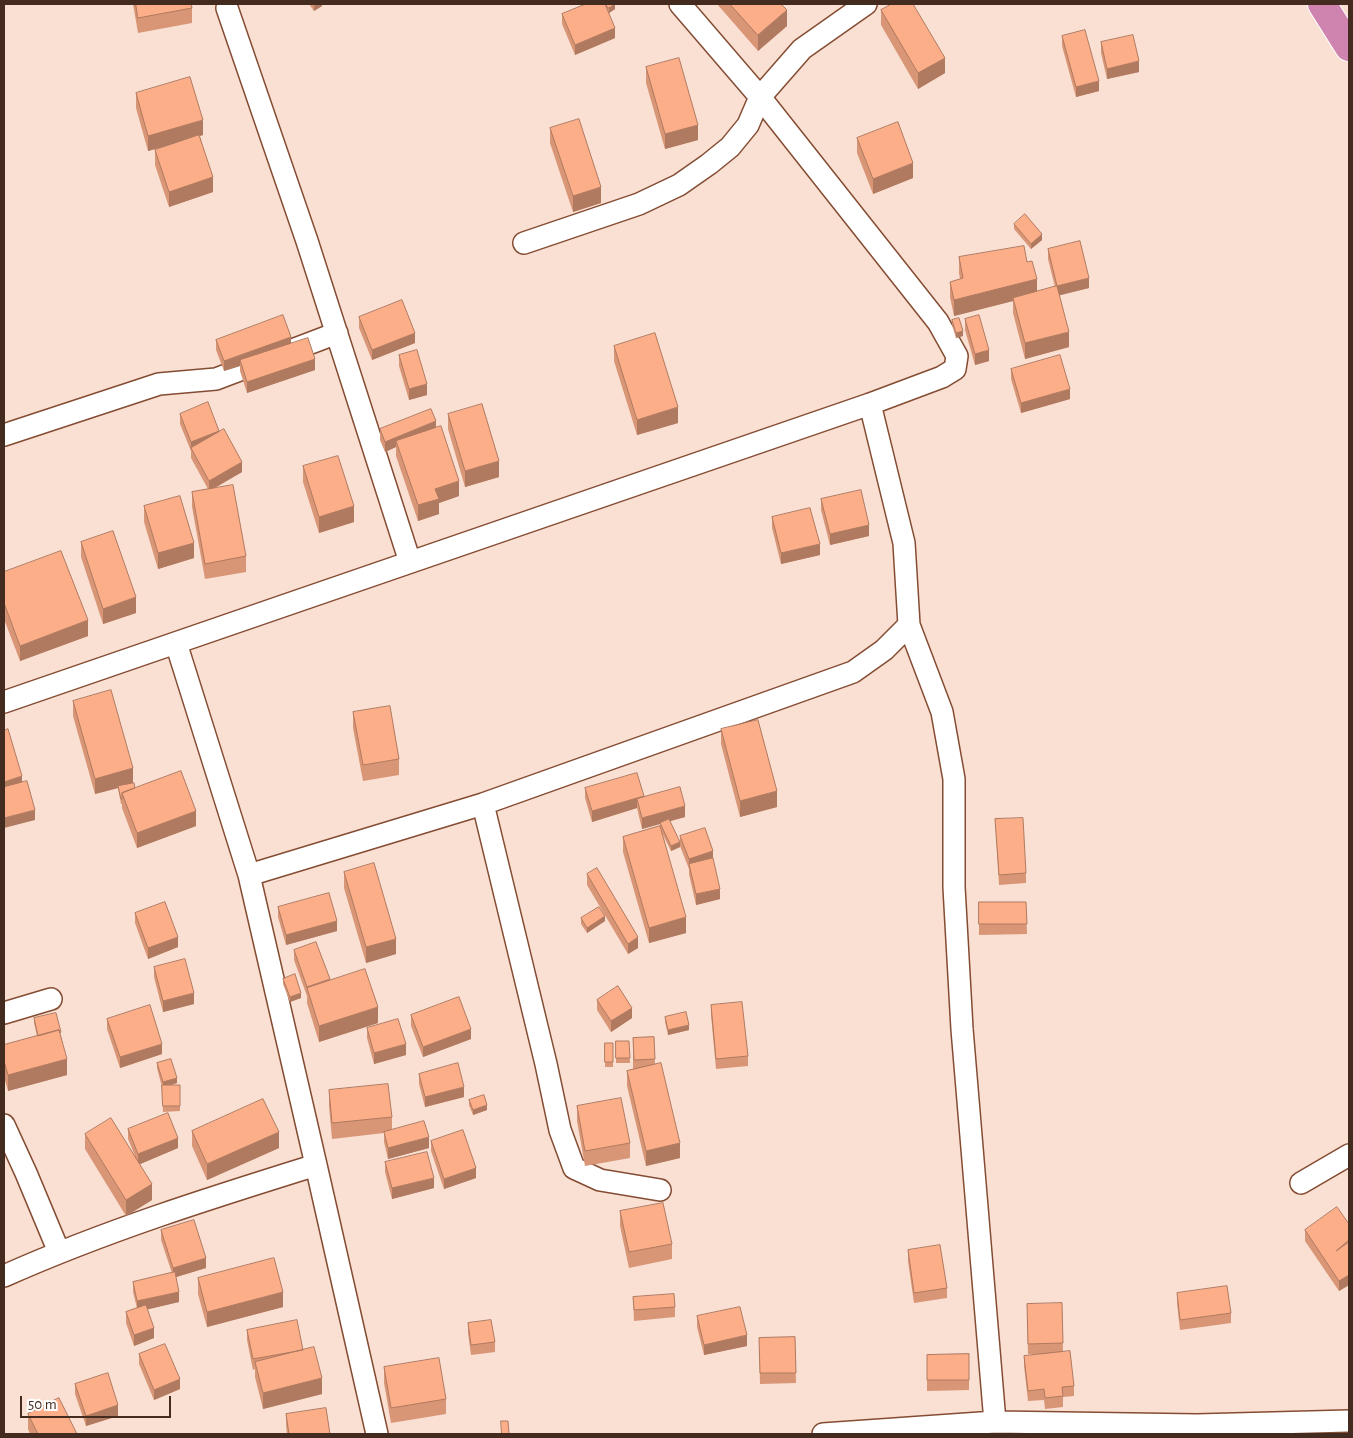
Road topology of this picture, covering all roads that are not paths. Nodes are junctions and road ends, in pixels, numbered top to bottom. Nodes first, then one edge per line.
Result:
1 (680, 4) edge
2 (866, 4) edge
3 (1322, 4) edge
4 (228, 8) dead end
5 (1349, 47) edge
6 (760, 97) junction
7 (524, 243) dead end
8 (337, 333) junction
9 (870, 404) junction
10 (4, 435) edge
11 (410, 562) junction
12 (909, 624) junction
13 (176, 643) junction
14 (4, 702) edge
15 (483, 804) junction
16 (249, 875) junction
17 (51, 999) dead end
18 (4, 1013) edge
19 (4, 1125) edge
20 (1349, 1155) edge
21 (316, 1165) junction
22 (1301, 1183) dead end
23 (660, 1190) dead end
24 (59, 1252) junction
25 (4, 1276) edge
26 (1349, 1421) edge
27 (995, 1422) junction
28 (1198, 1430) edge
29 (377, 1434) edge
30 (822, 1434) edge

1 - 6 street
2 - 6 street
3 - 5 highway
4 - 8 street
6 - 7 street
6 - 9 street
8 - 10 street
8 - 11 street
9 - 11 street
9 - 12 street
11 - 13 street
12 - 15 street
12 - 27 street
13 - 14 street
13 - 16 street
15 - 16 street
15 - 23 street
16 - 21 street
17 - 18 street
19 - 24 street
20 - 22 street
21 - 24 street
21 - 29 street
24 - 25 street
26 - 28 street
27 - 28 street
27 - 30 street

